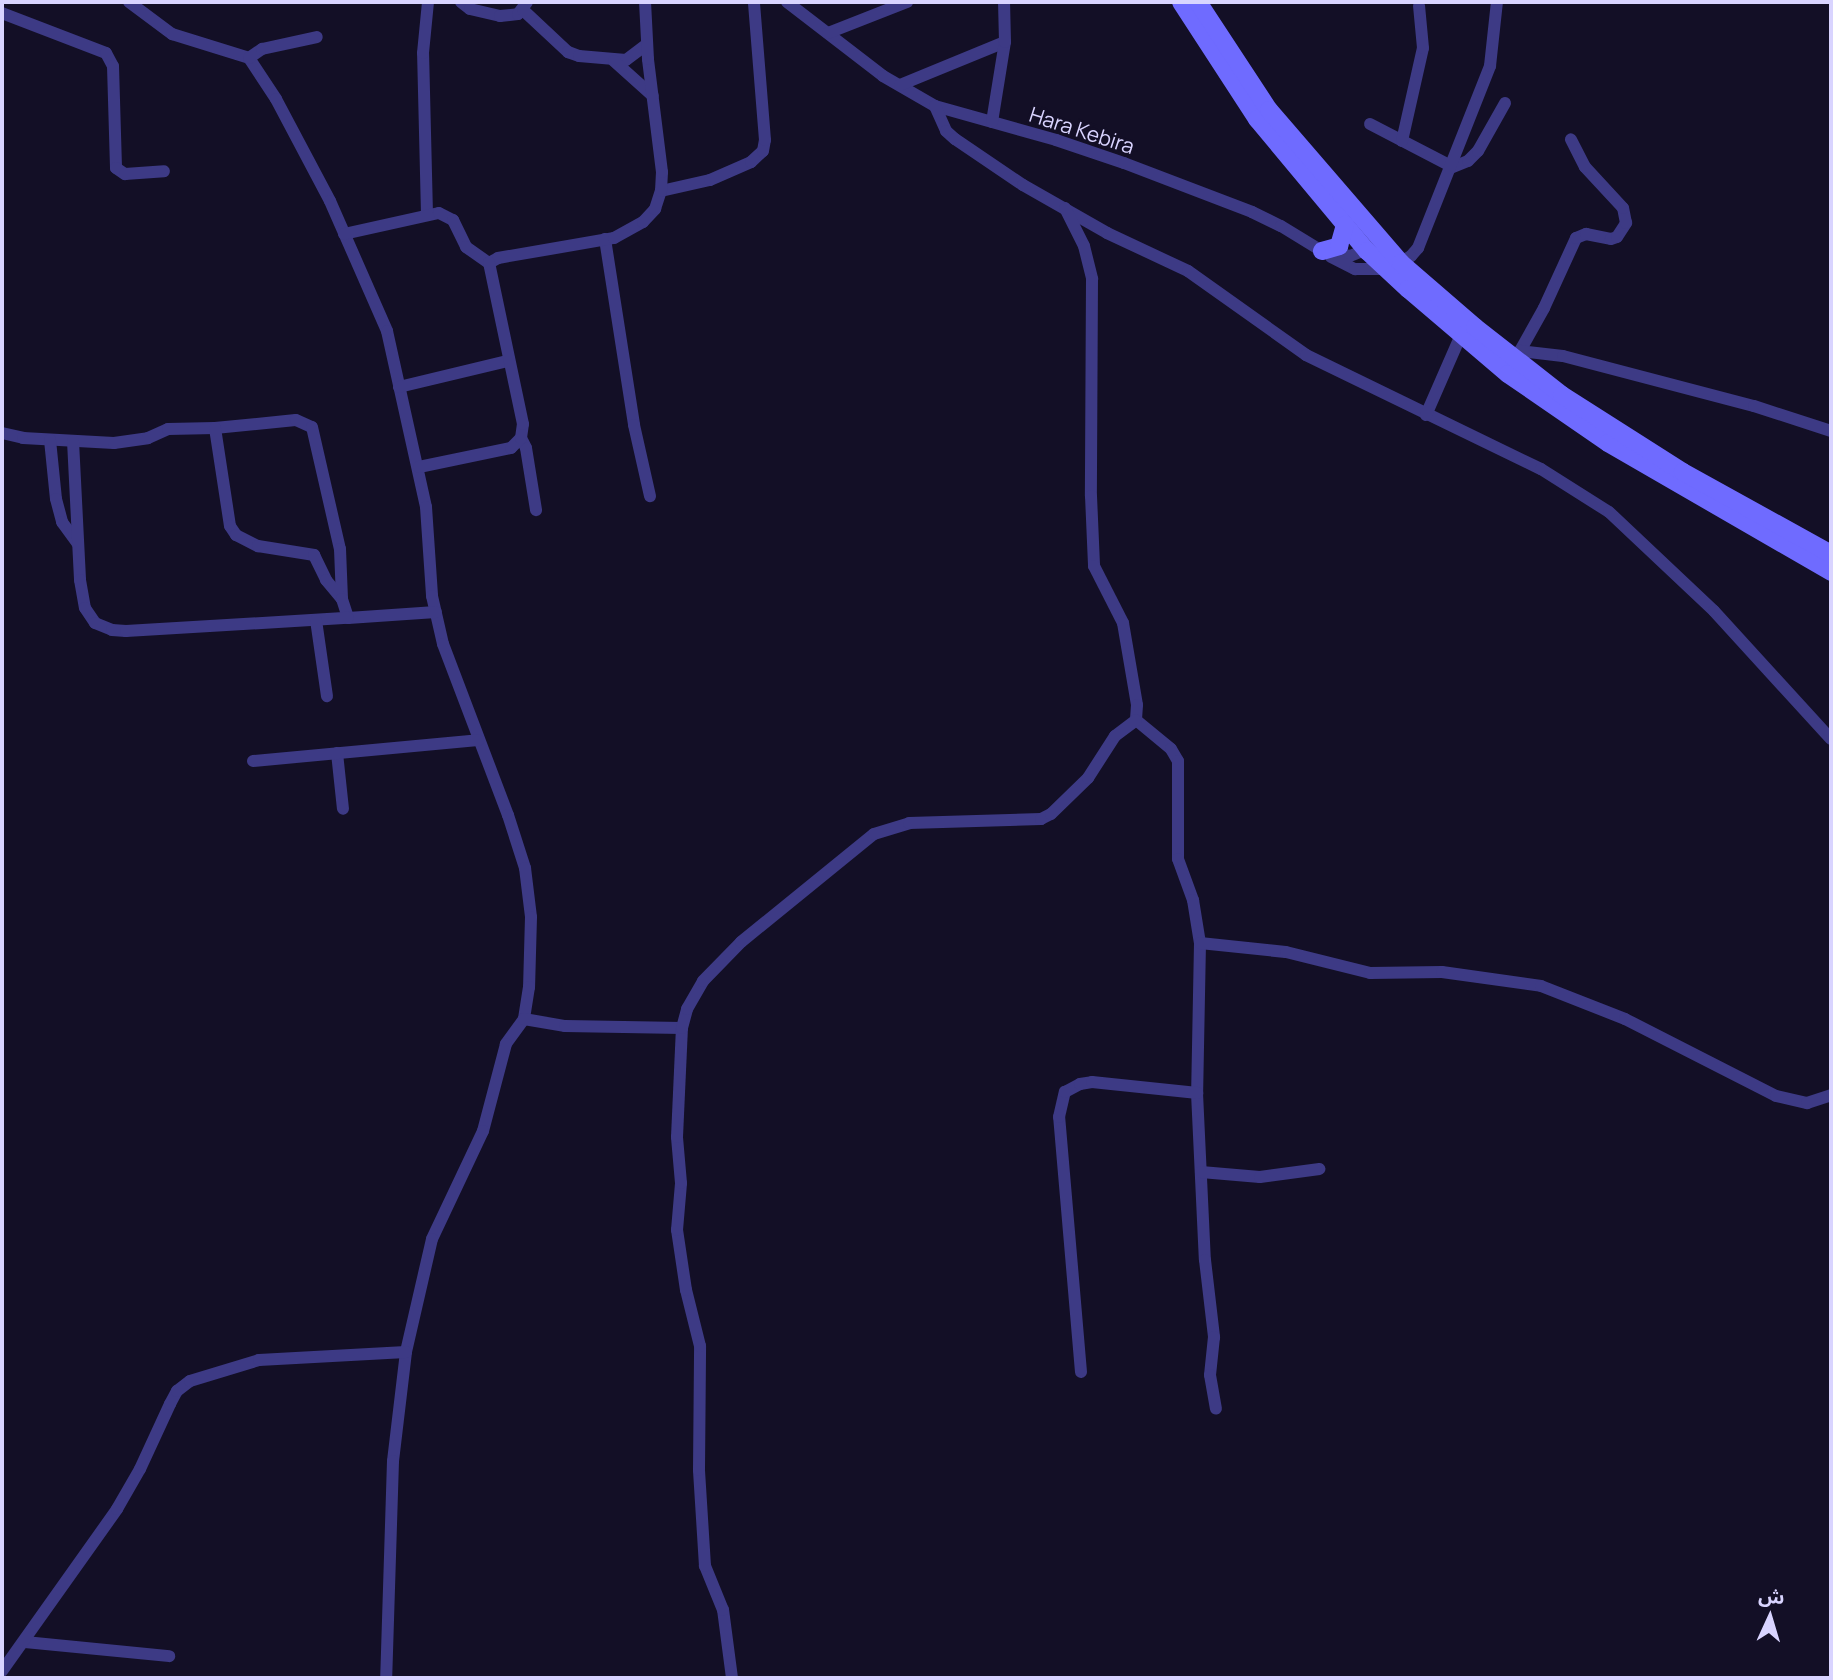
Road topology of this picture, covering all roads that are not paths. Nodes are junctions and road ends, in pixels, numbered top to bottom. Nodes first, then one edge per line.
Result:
1 (7, 2) edge
2 (129, 2) edge
3 (428, 2) edge
4 (461, 2) edge
5 (645, 2) edge
6 (754, 2) edge
7 (787, 2) edge
8 (907, 2) edge
9 (1004, 2) edge
10 (1181, 2) edge
11 (1198, 2) edge
12 (1497, 2) edge
13 (2, 6) edge
14 (525, 6) edge
15 (1419, 6) dead end
16 (2, 13) edge
17 (828, 33) junction
18 (317, 37) dead end
19 (1005, 42) junction
20 (648, 44) junction
21 (249, 58) junction
22 (613, 61) junction
23 (900, 85) junction
24 (653, 96) junction
25 (1505, 103) dead end
26 (935, 106) junction
27 (1263, 115) junction
28 (992, 122) junction
29 (1370, 124) dead end
30 (1572, 139) dead end
31 (1402, 141) junction
32 (1452, 167) junction
33 (164, 170) dead end
34 (661, 191) junction
35 (1065, 208) junction
36 (427, 214) junction
37 (1345, 225) junction
38 (344, 234) junction
39 (605, 239) junction
40 (1373, 245) junction
41 (1322, 251) junction
42 (489, 263) junction
43 (1394, 266) junction
44 (1461, 335) junction
45 (508, 361) junction
46 (1514, 361) junction
47 (399, 387) junction
48 (1426, 415) junction
49 (215, 428) junction
50 (1831, 431) edge
51 (2, 433) edge
52 (521, 438) junction
53 (50, 440) junction
54 (74, 441) junction
55 (419, 467) junction
56 (650, 496) dead end
57 (536, 510) dead end
58 (1778, 534) junction
59 (79, 545) junction
60 (1831, 554) edge
61 (1831, 572) edge
62 (342, 599) junction
63 (436, 612) junction
64 (348, 618) junction
65 (316, 620) junction
66 (327, 696) dead end
67 (1136, 720) junction
68 (1831, 739) edge
69 (478, 740) junction
70 (337, 753) junction
71 (253, 761) dead end
72 (343, 809) dead end
73 (1200, 943) junction
74 (524, 1019) junction
75 (682, 1028) junction
76 (1197, 1093) junction
77 (1831, 1096) edge
78 (1320, 1169) dead end
79 (1201, 1172) junction
80 (406, 1352) junction
81 (1081, 1372) dead end
82 (1216, 1408) dead end
83 (25, 1642) junction
84 (169, 1656) dead end
85 (2, 1671) edge
86 (386, 1678) edge
87 (732, 1678) edge

1 - 13 street
2 - 21 street
3 - 36 street
4 - 14 street
5 - 20 street
6 - 34 street
7 - 17 street, Hara Kebira
8 - 17 street
9 - 19 street
10 - 27 main road
11 - 27 main road
12 - 32 street
14 - 22 street
15 - 31 street
16 - 33 street
17 - 23 street, Hara Kebira
18 - 21 street
19 - 23 street
19 - 28 street
20 - 22 street
20 - 24 street
21 - 38 street
22 - 24 street
23 - 26 street, Hara Kebira
24 - 34 street
25 - 32 street
26 - 28 street, Hara Kebira
26 - 35 street
27 - 37 main road
27 - 40 main road
28 - 41 street, Hara Kebira
29 - 31 street
30 - 46 street
31 - 32 street
32 - 43 street
34 - 39 street
35 - 48 street
35 - 67 street
36 - 38 street
36 - 42 street
37 - 40 main road
37 - 41 main road
38 - 47 street
39 - 42 street
39 - 56 street
40 - 41 street, Hara Kebira
40 - 43 main road
41 - 43 street
42 - 45 street
43 - 44 main road
43 - 46 main road
44 - 46 main road
44 - 48 street
45 - 47 street
45 - 52 street
46 - 50 street
46 - 58 main road
47 - 55 street
48 - 68 street
49 - 54 street
49 - 62 street
49 - 62 street
51 - 53 street
52 - 55 street
52 - 57 street
53 - 54 street
53 - 59 street
54 - 59 street
55 - 63 street
58 - 60 main road
58 - 61 main road
59 - 65 street
62 - 64 street
63 - 64 street
63 - 69 street
64 - 65 street
65 - 66 street
67 - 73 street
67 - 75 street
69 - 70 street
69 - 74 street
70 - 71 street
70 - 72 street
73 - 76 street
73 - 77 street
74 - 75 street
74 - 80 street
75 - 87 street
76 - 79 street
76 - 81 street
78 - 79 street
79 - 82 street
80 - 83 street
80 - 86 street
83 - 84 street
83 - 85 street

